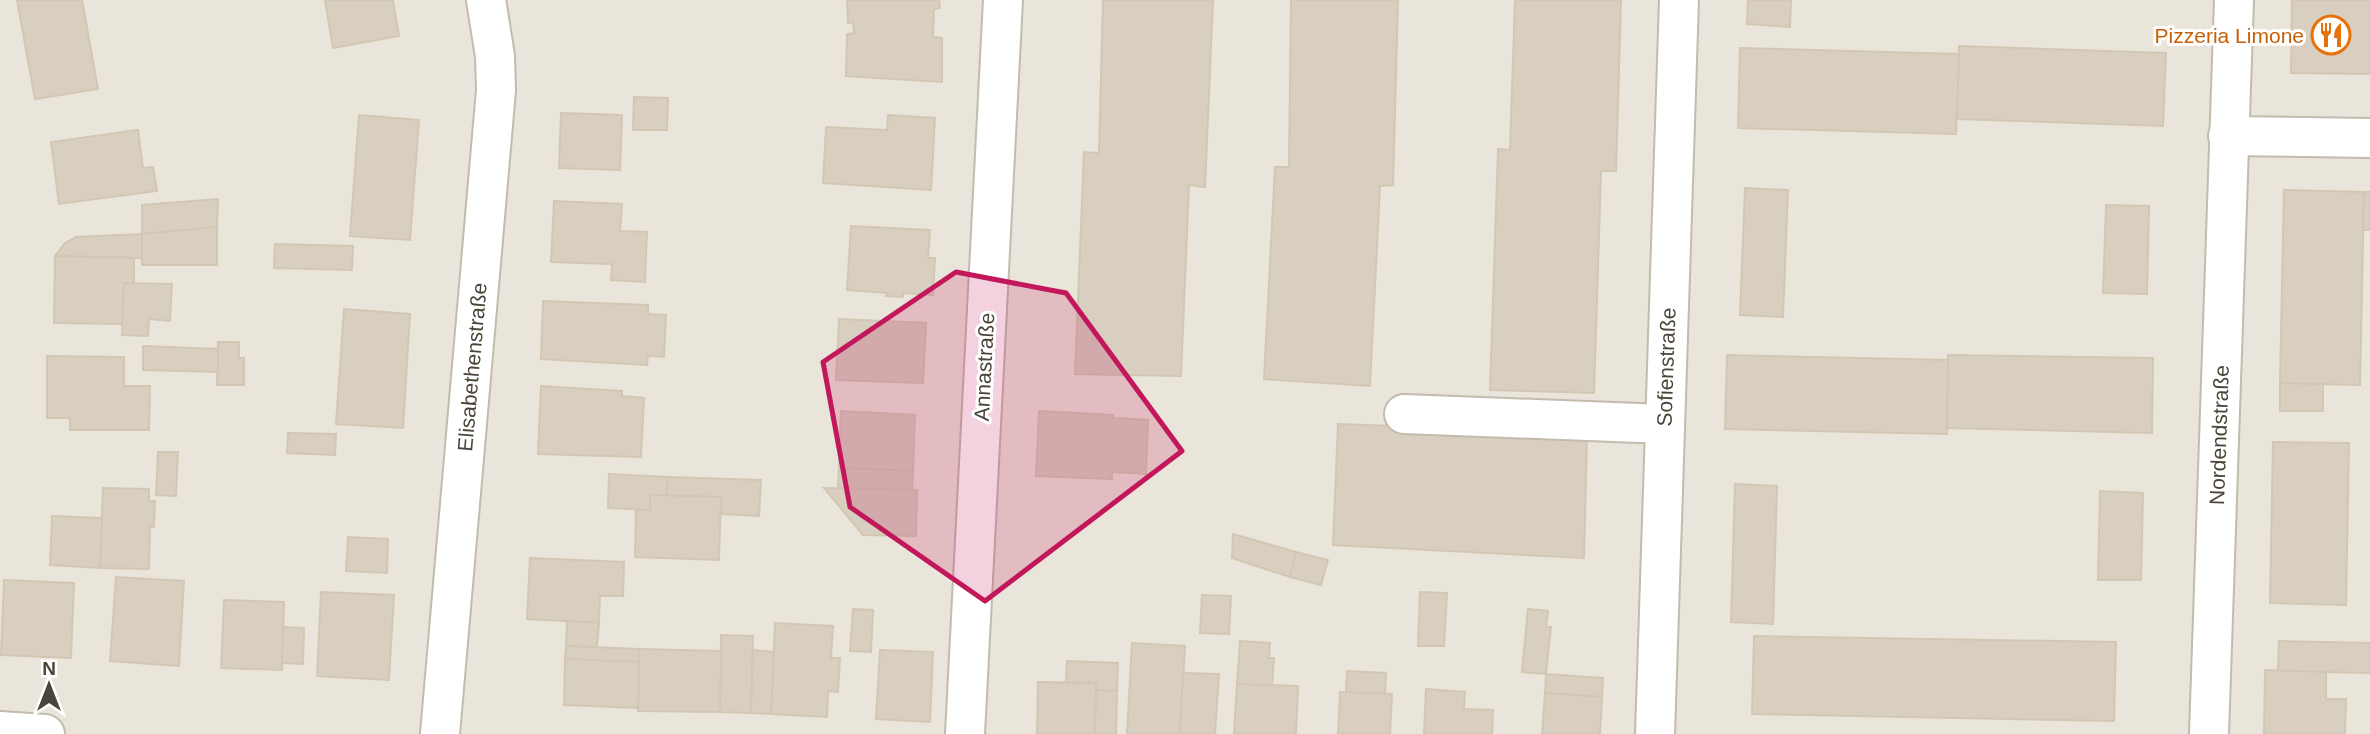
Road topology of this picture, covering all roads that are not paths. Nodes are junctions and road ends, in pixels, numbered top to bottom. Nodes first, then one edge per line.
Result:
1 (486, 0) edge
2 (1003, 0) edge
3 (1679, 0) edge
4 (2234, 0) edge
5 (2228, 136) junction
6 (2370, 138) edge
7 (1404, 414) dead end
8 (1665, 424) junction
9 (0, 731) edge
10 (45, 734) edge
11 (440, 734) edge
12 (965, 734) edge
13 (1655, 734) edge
14 (2209, 734) edge

1 - 11 street, Elisabethenstraße
2 - 12 street, Annastraße
3 - 8 street, Sofienstraße
4 - 5 street, Nordendstraße
5 - 6 street
5 - 14 street, Nordendstraße
7 - 8 street
8 - 13 street, Sofienstraße
9 - 10 street

